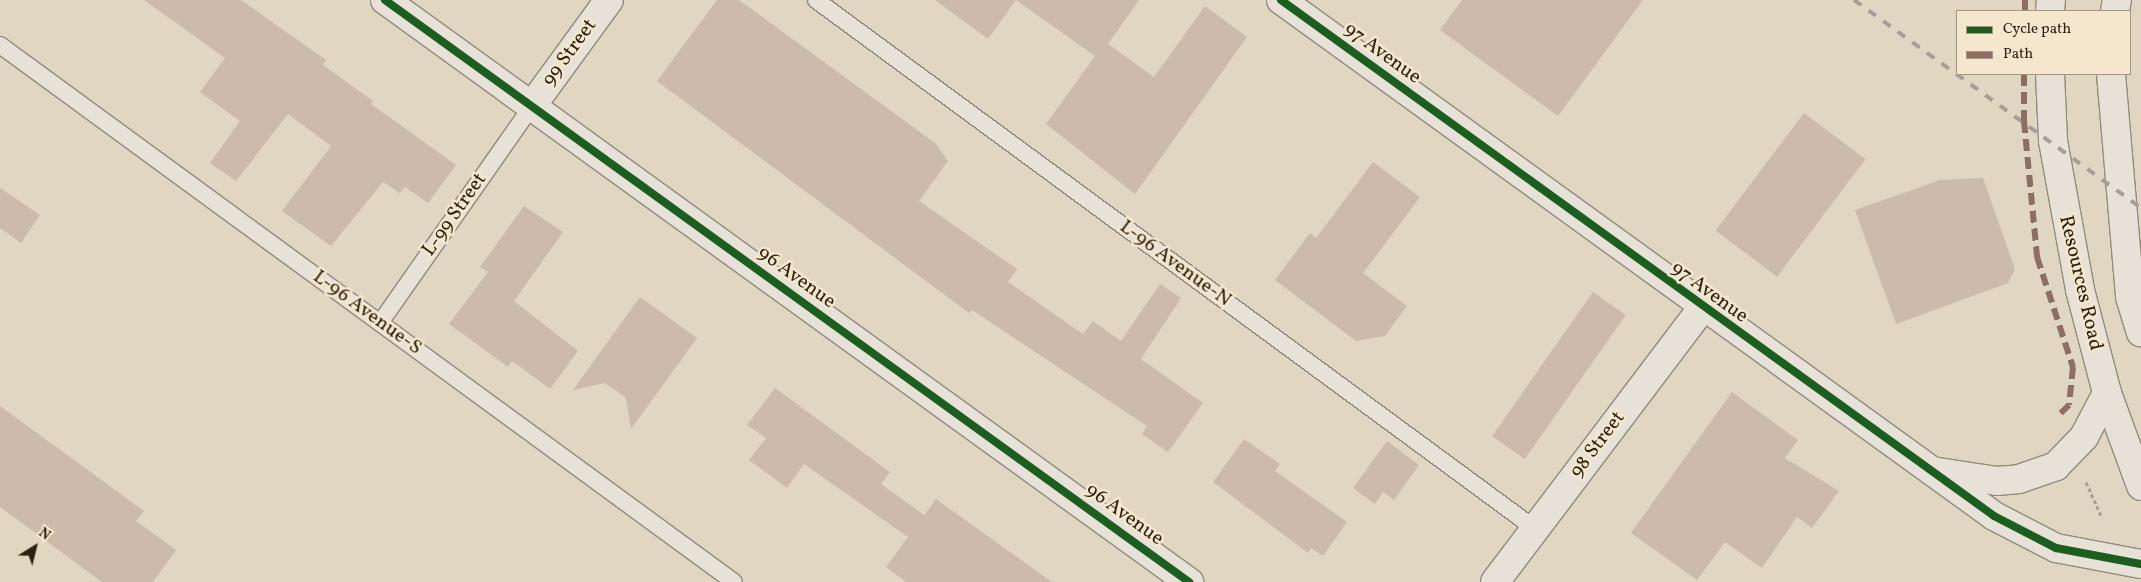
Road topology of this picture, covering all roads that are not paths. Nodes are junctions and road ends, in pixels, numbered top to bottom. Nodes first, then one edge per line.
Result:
1 (385, 0) edge
2 (609, 0) edge
3 (816, 0) edge
4 (1281, 0) edge
5 (0, 45) edge
6 (2050, 75) edge
7 (2111, 75) edge
8 (531, 107) junction
9 (1702, 308) junction
10 (380, 323) junction
11 (2141, 332) edge
12 (2107, 393) junction
13 (1932, 471) junction
14 (2141, 486) edge
15 (1534, 528) junction
16 (2141, 564) edge
17 (734, 582) edge
18 (1189, 582) edge
19 (1495, 582) edge

1 - 8 street, 96 Avenue
2 - 8 street, 99 Street
3 - 15 lane, L-96 Avenue-N
4 - 9 street, 97 Avenue
5 - 10 lane, L-96 Avenue-S
6 - 12 street, Resources Road
7 - 11 street
8 - 10 lane, L-99 Street
8 - 18 street, 96 Avenue
9 - 13 street, 97 Avenue
9 - 15 street, 98 Street
10 - 17 lane, L-96 Avenue-S
12 - 13 street
12 - 14 street, Resources Road
13 - 16 street, 97 Avenue
15 - 19 street, 98 Street

